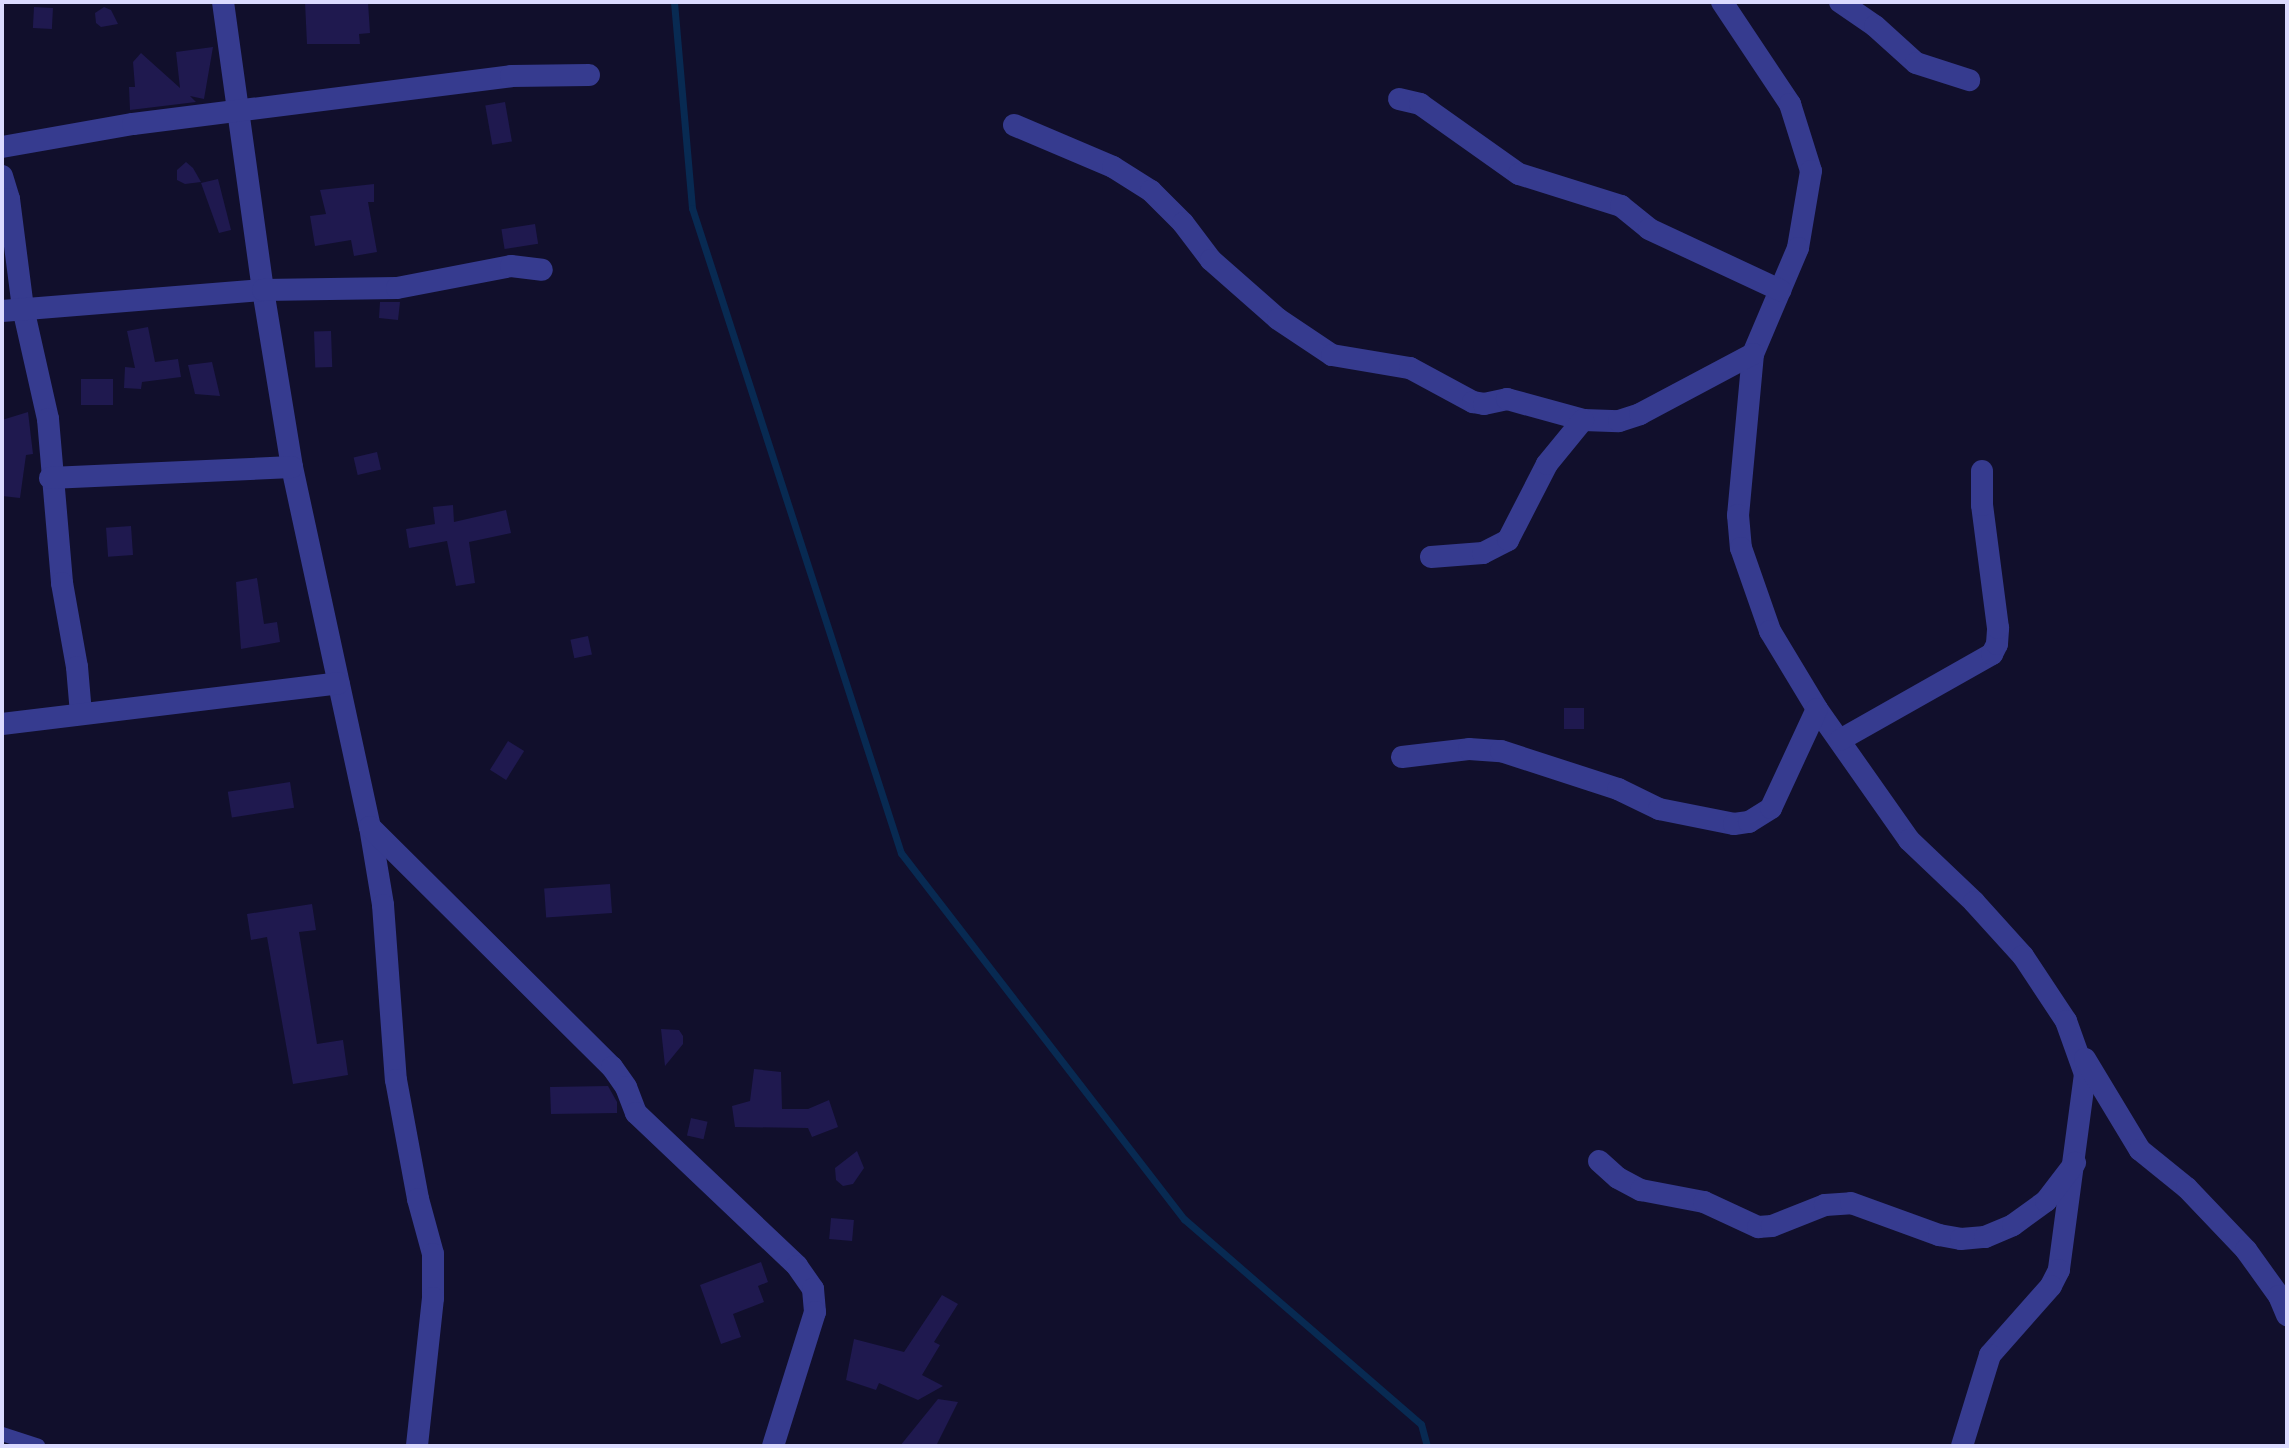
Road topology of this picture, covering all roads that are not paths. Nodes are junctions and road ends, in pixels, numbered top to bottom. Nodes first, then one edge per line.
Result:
1 (223, 2) edge
2 (1722, 2) edge
3 (1840, 2) edge
4 (589, 75) dead end
5 (1969, 80) dead end
6 (1399, 99) dead end
7 (236, 114) junction
8 (1014, 125) dead end
9 (2, 147) edge
10 (2, 176) edge
11 (542, 270) dead end
12 (263, 290) junction
13 (1780, 290) junction
14 (12, 309) edge
15 (1753, 354) junction
16 (1583, 420) junction
17 (292, 467) junction
18 (1982, 471) dead end
19 (50, 478) junction
20 (1431, 557) dead end
21 (339, 683) junction
22 (1817, 709) junction
23 (81, 714) junction
24 (2, 724) edge
25 (1840, 740) junction
26 (1402, 757) dead end
27 (370, 827) junction
28 (2078, 1048) junction
29 (1599, 1161) dead end
30 (2075, 1162) junction
31 (2287, 1315) edge
32 (2, 1434) edge
33 (38, 1446) edge
34 (417, 1446) edge
35 (773, 1446) edge
36 (1962, 1446) edge

1 - 7 street
2 - 13 street
3 - 5 street
4 - 7 street
6 - 13 street
7 - 9 street
7 - 12 street
8 - 16 street
10 - 14 street
11 - 12 street
12 - 14 street
12 - 17 street
13 - 15 street
14 - 19 street
15 - 16 street
15 - 22 street
16 - 20 street
17 - 19 street
17 - 21 street
18 - 25 street
19 - 23 street
21 - 23 street
21 - 27 street
22 - 25 street
22 - 26 street
23 - 24 street
25 - 28 street
27 - 34 street
27 - 35 street
28 - 30 street
28 - 31 street
29 - 30 street
30 - 36 street
32 - 33 lane

